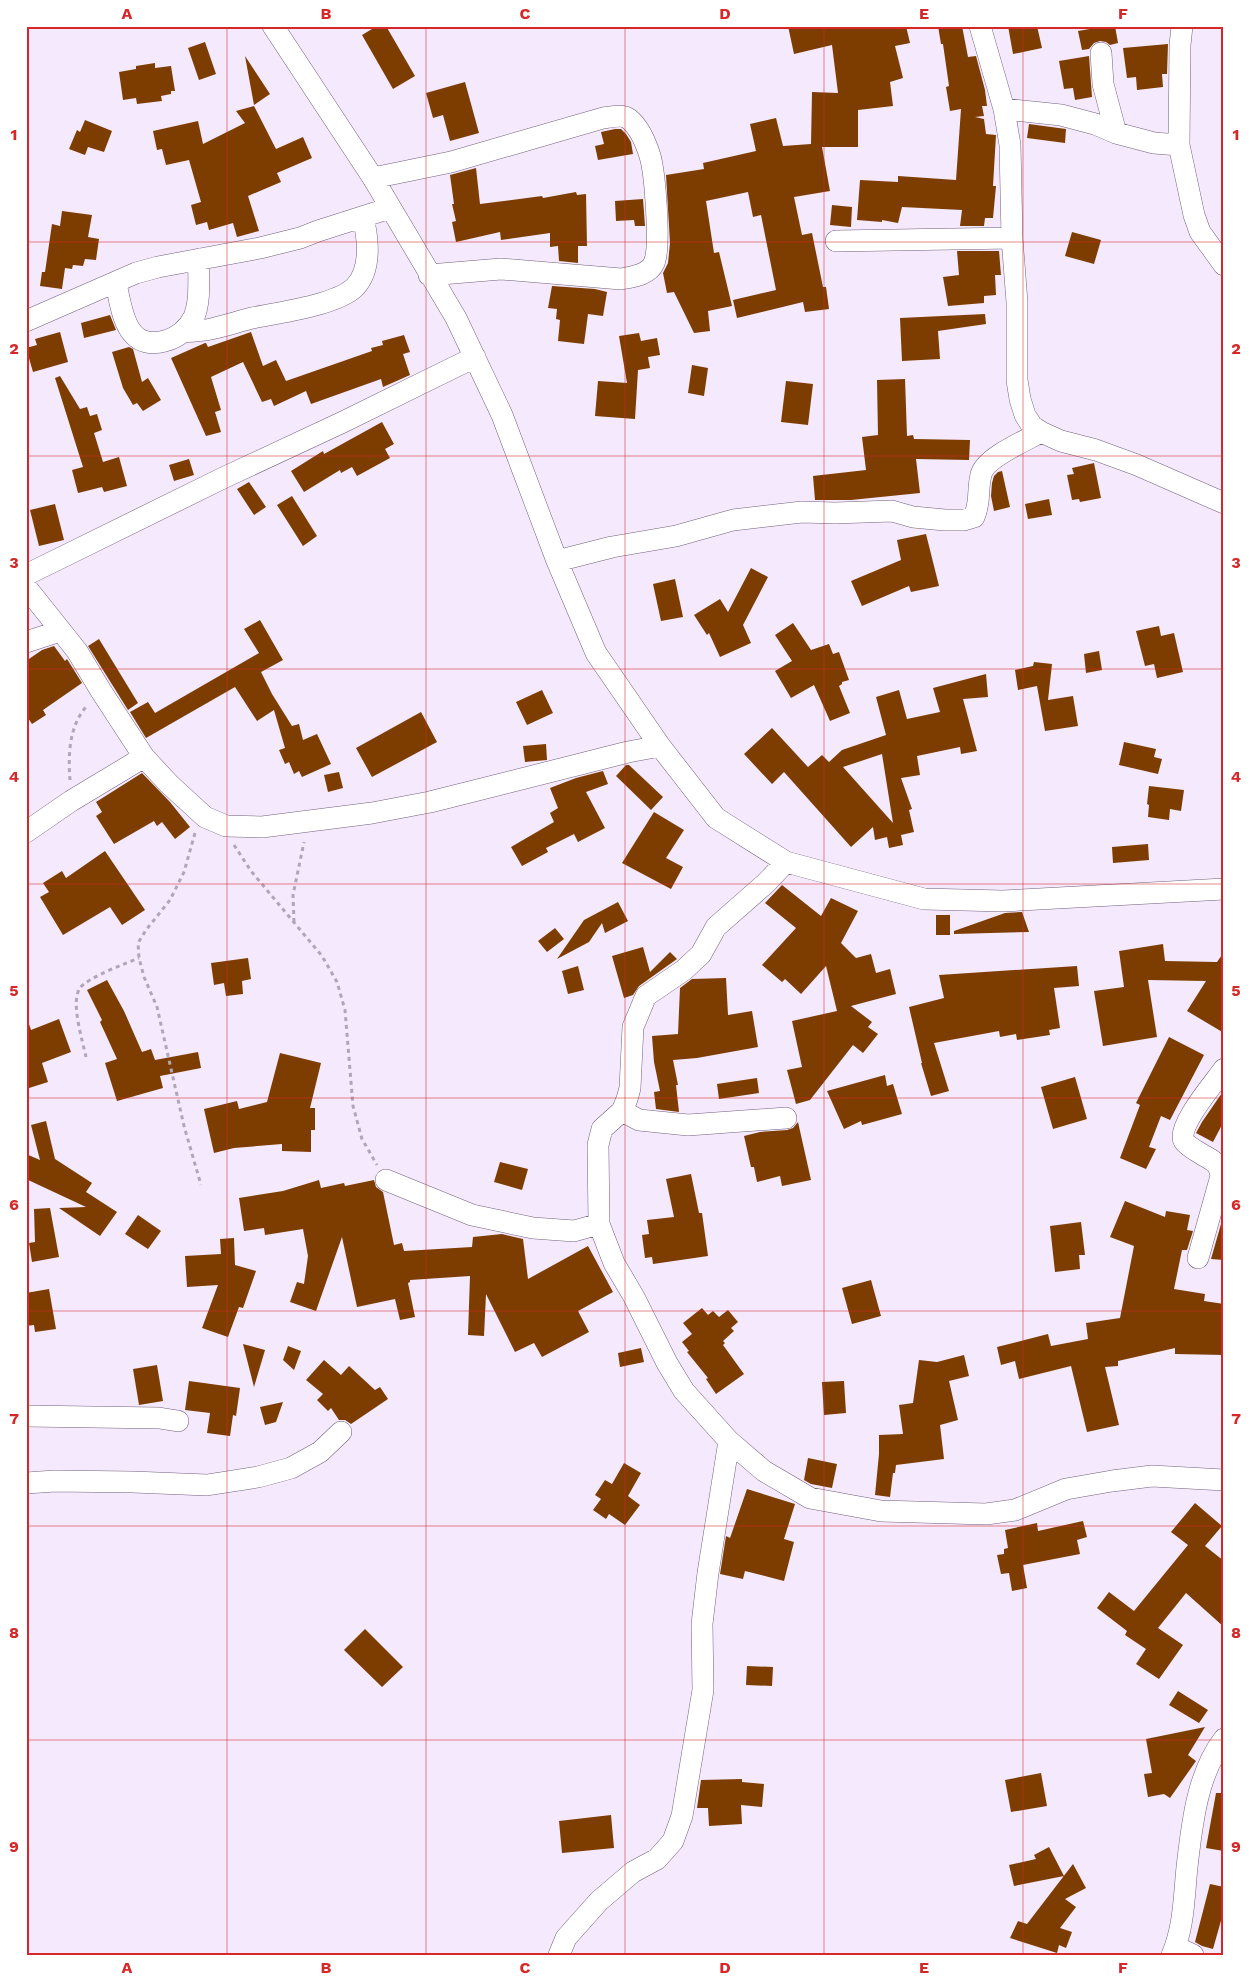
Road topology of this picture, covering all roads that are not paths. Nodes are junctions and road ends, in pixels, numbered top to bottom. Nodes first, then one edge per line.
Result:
1 (272, 26) edge
2 (980, 26) edge
3 (1182, 26) edge
4 (1101, 53) dead end
5 (1004, 109) junction
6 (1116, 132) junction
7 (1179, 145) junction
8 (373, 178) junction
9 (390, 208) junction
10 (363, 217) junction
11 (1012, 238) junction
12 (836, 241) dead end
13 (199, 259) junction
14 (1224, 265) edge
15 (429, 275) junction
16 (116, 284) junction
17 (26, 321) edge
18 (185, 332) junction
19 (475, 358) junction
20 (1041, 432) junction
21 (1224, 504) edge
22 (557, 561) junction
23 (26, 574) edge
24 (26, 587) edge
25 (60, 631) junction
26 (26, 642) edge
27 (660, 746) junction
28 (144, 757) junction
29 (26, 832) edge
30 (786, 862) junction
31 (1224, 889) edge
32 (1224, 1069) edge
33 (622, 1111) junction
34 (786, 1118) dead end
35 (386, 1180) road end
36 (599, 1224) junction
37 (1198, 1258) dead end
38 (26, 1416) edge
39 (178, 1421) dead end
40 (341, 1432) dead end
41 (729, 1441) junction
42 (1224, 1480) edge
43 (26, 1483) edge
44 (1224, 1738) edge
45 (1180, 1952) edge
46 (559, 1955) edge

1 - 8 street
2 - 5 street
3 - 7 street
4 - 6 street
5 - 6 street
5 - 11 street
6 - 7 street
7 - 14 street
8 - 9 street
8 - 15 street
9 - 10 street
9 - 15 street
10 - 13 street
10 - 18 street
11 - 12 street
11 - 20 street
13 - 16 street
13 - 18 street
15 - 19 street
16 - 17 street
16 - 18 street
19 - 22 street
19 - 23 street
20 - 21 street
20 - 22 street
22 - 27 street
24 - 25 street
25 - 26 street
25 - 28 street
27 - 28 street
27 - 30 street
28 - 29 street
30 - 31 street
30 - 33 street
32 - 37 street
33 - 34 street
33 - 36 street
35 - 36 street
36 - 41 street
38 - 39 street
40 - 43 street
41 - 42 street
41 - 46 street
44 - 45 street

